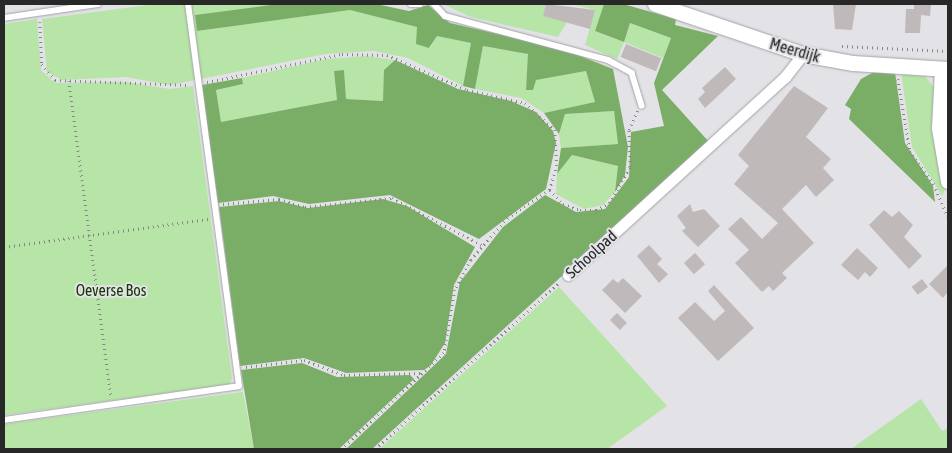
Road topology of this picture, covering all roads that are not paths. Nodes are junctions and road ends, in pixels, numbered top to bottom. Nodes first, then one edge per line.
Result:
1 (98, 4) edge
2 (188, 4) edge
3 (412, 4) edge
4 (420, 4) edge
5 (434, 4) edge
6 (655, 4) edge
7 (4, 18) edge
8 (803, 54) junction
9 (945, 69) edge
10 (642, 105) road end
11 (948, 181) edge
12 (568, 275) road end
13 (4, 420) edge

1 - 7 lane
2 - 13 lane
3 - 4 lane
5 - 10 lane
6 - 8 street, Meerdijk
8 - 9 street, Meerdijk
8 - 12 street, Schoolpad
9 - 11 street

